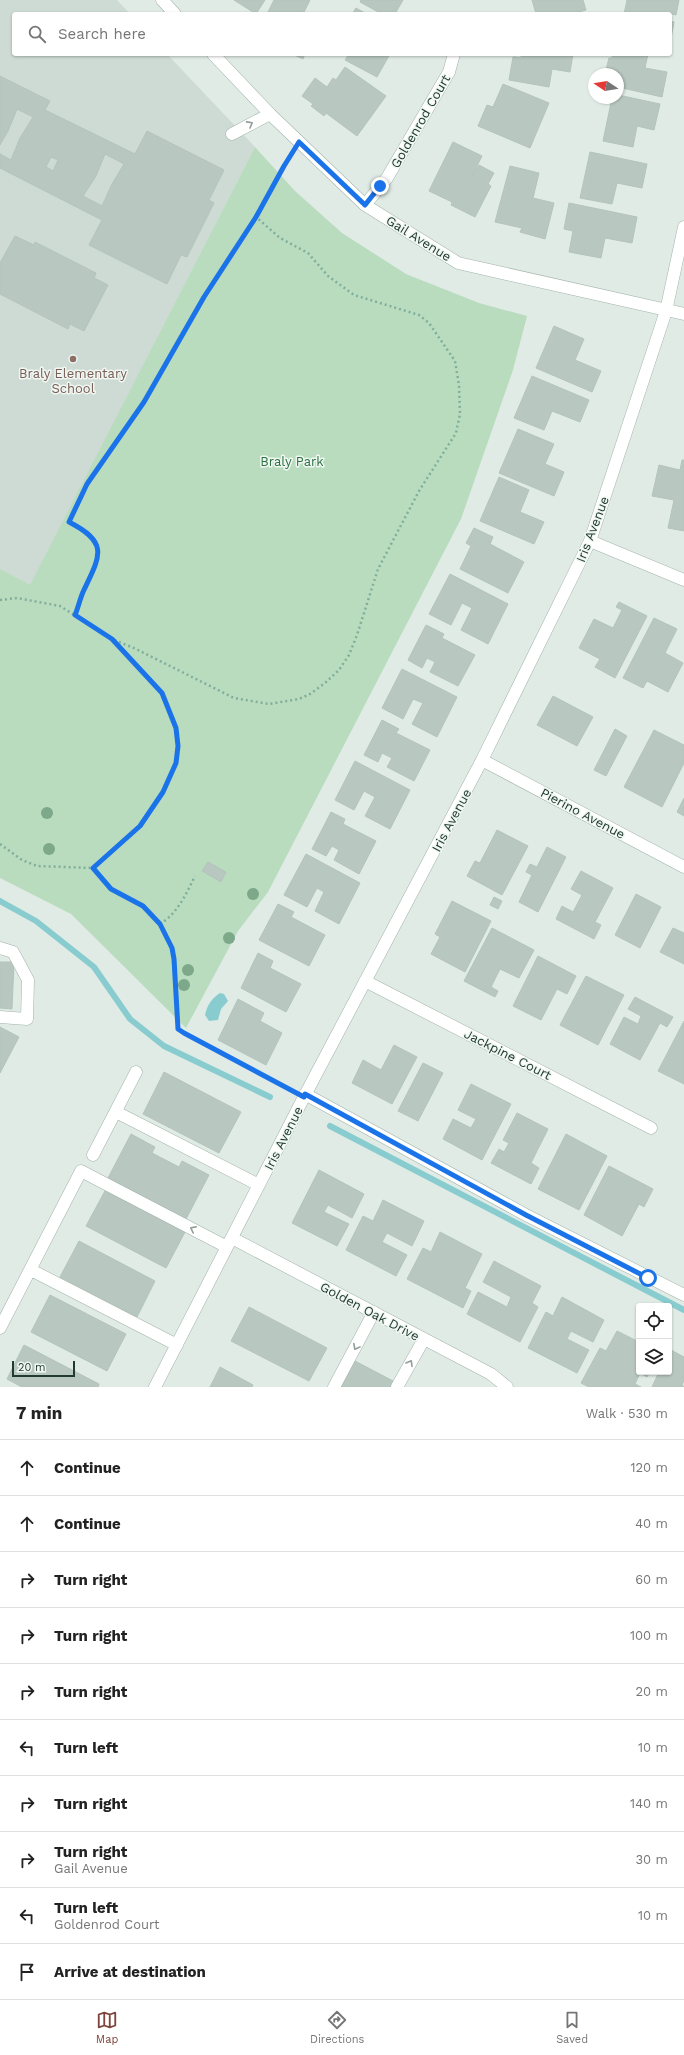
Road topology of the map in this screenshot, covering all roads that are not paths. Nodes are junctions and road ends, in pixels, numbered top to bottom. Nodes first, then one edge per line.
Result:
1 (162, 0) edge
2 (173, 12) edge
3 (215, 56) edge
4 (453, 56) edge
5 (270, 114) junction
6 (232, 134) dead end
7 (365, 205) junction
8 (684, 227) edge
9 (666, 311) junction
10 (684, 314) edge
11 (590, 541) junction
12 (684, 580) edge
13 (482, 760) junction
14 (684, 867) edge
15 (0, 948) edge
16 (365, 981) junction
17 (0, 1018) edge
18 (136, 1072) dead end
19 (304, 1096) junction
20 (116, 1112) junction
21 (651, 1128) dead end
22 (93, 1155) dead end
23 (259, 1185) junction
24 (229, 1242) junction
25 (31, 1270) junction
26 (684, 1295) edge
27 (374, 1312) junction
28 (0, 1328) edge
29 (424, 1339) junction
30 (177, 1345) junction
31 (155, 1387) edge
32 (334, 1387) edge
33 (397, 1387) edge
34 (507, 1387) edge

1 - 2 street
3 - 5 street, Gail Avenue
4 - 7 street, Goldenrod Court
6 -> 5 street
5 - 7 street, Gail Avenue
7 - 9 street, Gail Avenue
8 - 9 street, Iris Avenue
9 - 10 street, Gail Avenue
9 - 11 street, Iris Avenue
11 - 12 street
11 - 13 street, Iris Avenue
13 - 14 street, Pierino Avenue
13 - 16 street, Iris Avenue
15 - 17 street
16 - 19 street, Iris Avenue
16 - 21 street, Jackpine Court
18 - 20 street
19 - 23 street, Iris Avenue
19 - 26 street
20 - 22 street
20 - 23 street
23 - 24 street, Iris Avenue
24 -> 25 street, Golden Oak Drive
24 - 27 street, Golden Oak Drive
24 - 30 street, Iris Avenue
25 - 28 street
25 - 30 street
27 - 29 street, Golden Oak Drive
27 -> 32 street
33 -> 29 street
29 - 34 street, Golden Oak Drive
30 - 31 street, Iris Avenue

